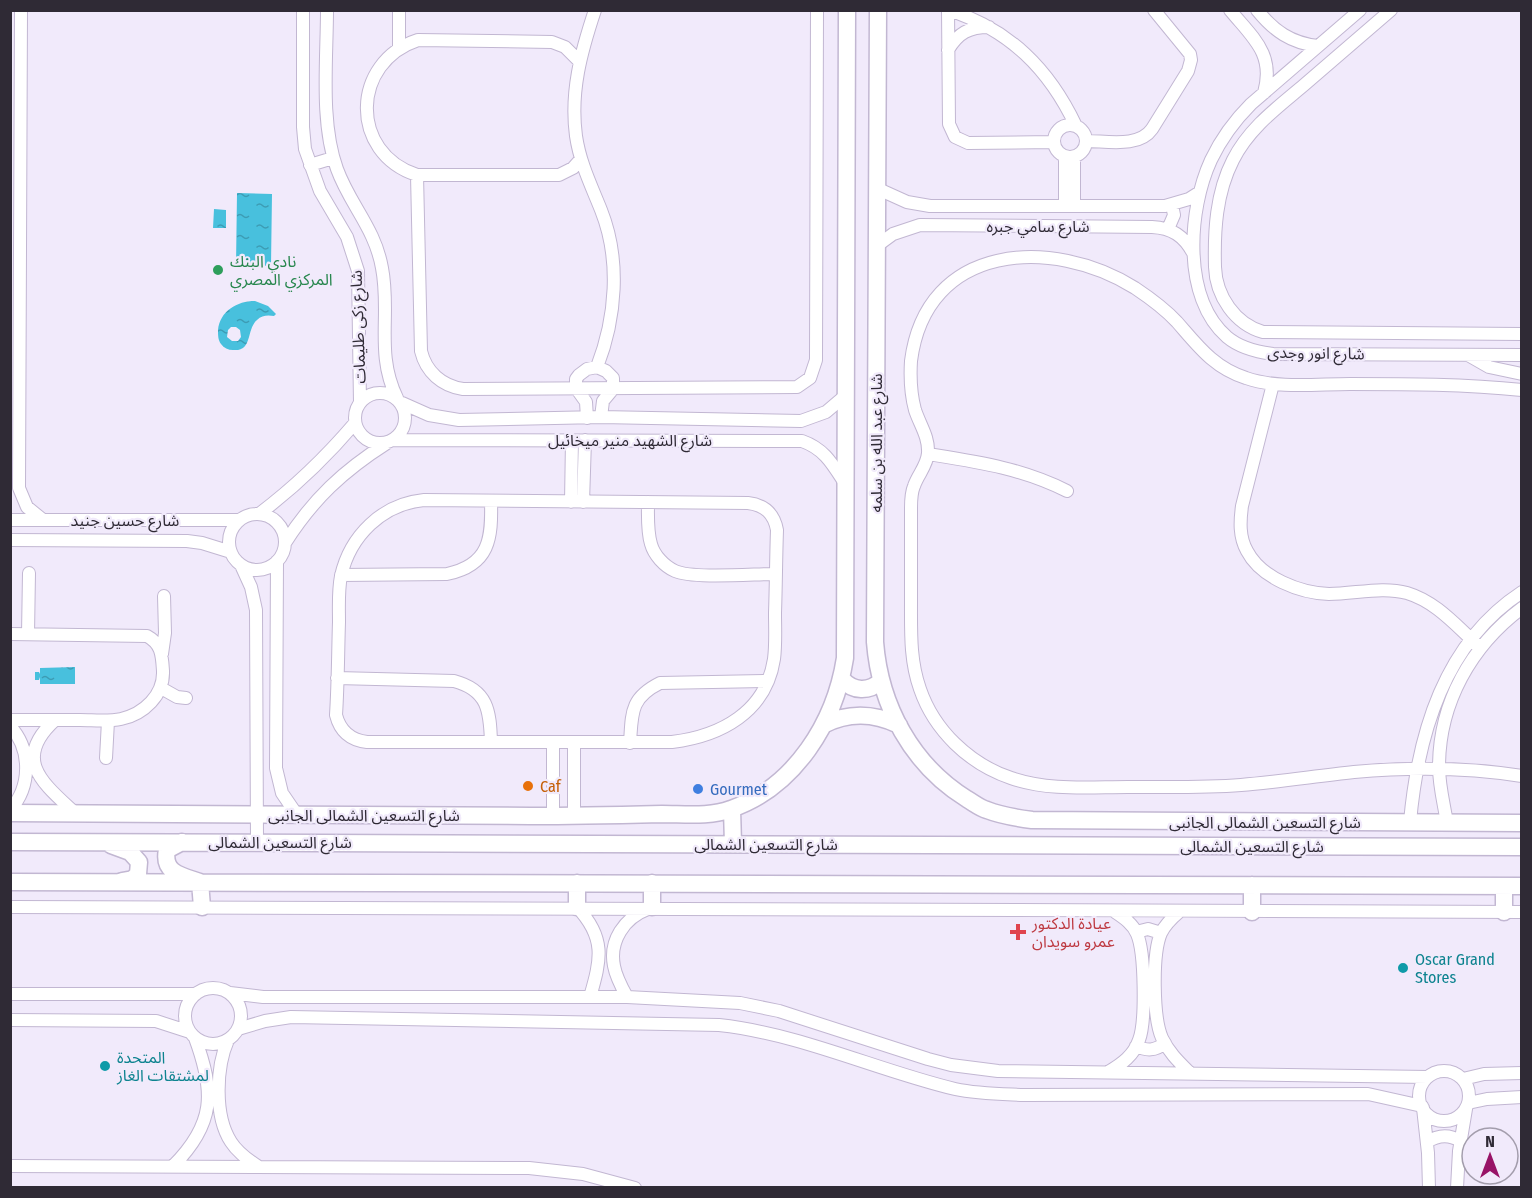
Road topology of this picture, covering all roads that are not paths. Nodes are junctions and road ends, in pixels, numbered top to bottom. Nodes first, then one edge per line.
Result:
1 (21, 10) edge
2 (303, 10) edge
3 (327, 10) edge
4 (399, 10) edge
5 (596, 10) edge
6 (817, 10) edge
7 (847, 10) edge
8 (878, 10) edge
9 (949, 10) edge
10 (1154, 10) edge
11 (1230, 10) edge
12 (1257, 10) edge
13 (1359, 10) edge
14 (1391, 10) edge
15 (1270, 25) junction
16 (989, 27) junction
17 (1255, 39) junction
18 (1318, 46) junction
19 (399, 49) junction
20 (948, 50) junction
21 (579, 61) junction
22 (1264, 93) junction
23 (1076, 126) junction
24 (1227, 132) junction
25 (1086, 141) junction
26 (1054, 142) junction
27 (1242, 144) junction
28 (1070, 157) junction
29 (333, 158) junction
30 (581, 159) junction
31 (310, 165) junction
32 (417, 175) junction
33 (876, 188) junction
34 (1200, 192) junction
35 (1172, 205) junction
36 (930, 206) junction
37 (1069, 206) junction
38 (928, 226) junction
39 (1168, 229) junction
40 (878, 245) junction
41 (1194, 253) junction
42 (1229, 308) junction
43 (1214, 323) junction
44 (1521, 334) edge
45 (1467, 355) junction
46 (1521, 355) edge
47 (597, 367) junction
48 (1521, 375) edge
49 (1273, 384) junction
50 (576, 388) junction
51 (613, 389) junction
52 (1521, 390) edge
53 (846, 395) junction
54 (399, 401) junction
55 (360, 403) junction
56 (601, 417) junction
57 (587, 418) junction
58 (801, 422) junction
59 (355, 423) junction
60 (15, 436) edge
61 (572, 440) junction
62 (585, 440) junction
63 (390, 441) junction
64 (802, 441) junction
65 (928, 454) junction
66 (846, 484) junction
67 (1067, 491) dead end
68 (491, 501) junction
69 (577, 502) junction
70 (648, 502) junction
71 (259, 514) junction
72 (10, 520) edge
73 (43, 520) junction
74 (239, 520) junction
75 (10, 540) edge
76 (285, 543) junction
77 (231, 552) junction
78 (278, 561) junction
79 (242, 566) junction
80 (29, 573) dead end
81 (776, 574) junction
82 (341, 575) junction
83 (1521, 592) edge
84 (165, 596) dead end
85 (1513, 608) edge
86 (10, 634) edge
87 (28, 634) junction
88 (1475, 643) junction
89 (162, 654) junction
90 (337, 678) junction
91 (842, 679) junction
92 (768, 681) junction
93 (881, 681) junction
94 (161, 688) junction
95 (186, 698) dead end
96 (10, 720) edge
97 (55, 720) junction
98 (108, 721) junction
99 (823, 725) junction
100 (10, 726) edge
101 (899, 726) junction
102 (491, 742) junction
103 (553, 742) junction
104 (574, 742) junction
105 (630, 743) junction
106 (29, 744) junction
107 (106, 758) dead end
108 (31, 767) junction
109 (1417, 768) junction
110 (1438, 769) junction
111 (1521, 776) edge
112 (725, 811) junction
113 (10, 812) edge
114 (76, 814) junction
115 (257, 815) junction
116 (297, 815) junction
117 (553, 816) junction
118 (574, 816) junction
119 (1008, 817) junction
120 (1239, 821) junction
121 (1410, 822) junction
122 (1447, 823) junction
123 (1479, 823) junction
124 (1521, 823) edge
125 (10, 842) edge
126 (104, 842) junction
127 (182, 842) junction
128 (257, 842) junction
129 (733, 844) junction
130 (1008, 845) junction
131 (1237, 846) junction
132 (1479, 847) junction
133 (1521, 847) edge
134 (10, 882) edge
135 (118, 882) junction
136 (200, 882) junction
137 (577, 883) junction
138 (652, 883) junction
139 (1252, 885) junction
140 (1513, 886) edge
141 (10, 907) edge
142 (202, 907) junction
143 (577, 907) junction
144 (652, 907) junction
145 (1115, 912) junction
146 (1179, 912) junction
147 (1252, 912) junction
148 (1504, 912) junction
149 (1521, 912) edge
150 (1136, 932) junction
151 (1161, 933) junction
152 (230, 993) junction
153 (10, 994) edge
154 (196, 994) junction
155 (490, 997) junction
156 (590, 997) junction
157 (627, 997) junction
158 (10, 1020) edge
159 (490, 1020) junction
160 (238, 1029) junction
161 (192, 1035) junction
162 (228, 1040) junction
163 (1165, 1043) junction
164 (882, 1044) junction
165 (1136, 1046) junction
166 (874, 1064) junction
167 (1107, 1072) junction
168 (1521, 1073) edge
169 (1191, 1074) junction
170 (1428, 1077) junction
171 (1463, 1079) junction
172 (1521, 1097) edge
173 (1467, 1106) junction
174 (1422, 1107) junction
175 (1463, 1126) edge
176 (1460, 1141) joint
177 (1427, 1142) junction
178 (10, 1166) edge
179 (173, 1166) junction
180 (259, 1167) junction
181 (634, 1188) edge
182 (1429, 1188) edge
183 (1457, 1188) edge

1 - 60 street
2 - 31 street, شارع زكى طليمات
3 - 29 street, شارع زكى طليمات
4 - 19 street
5 - 21 street
6 - 51 street
7 - 53 main road, شارع عبد الله بن سلمه
8 - 33 main road, شارع عبد الله بن سلمه
9 - 16 street
9 - 20 street
10 - 25 street
11 - 17 street
12 - 15 street
13 - 18 street, شارع انور وجدى
14 - 27 street, شارع انور وجدى
15 - 17 street
15 - 18 street
16 - 20 street
16 - 23 street
17 - 22 street
18 - 22 street, شارع انور وجدى
19 - 21 street
19 - 32 street
20 - 26 street
21 - 30 street
22 - 24 street, شارع انور وجدى
23 - 25 street
23 - 26 street
24 - 27 street
24 - 34 street, شارع انور وجدى
25 - 28 street
26 - 28 street
27 - 42 street, شارع انور وجدى
28 - 37 street
29 - 31 street
29 - 54 street, شارع زكى طليمات
30 - 32 street
30 - 47 street
31 - 55 street, شارع زكى طليمات
32 - 50 street
33 - 36 street, شارع سامي جبره
33 - 40 main road, شارع عبد الله بن سلمه
34 - 35 street, شارع سامي جبره
34 - 41 street, شارع انور وجدى
35 - 37 street, شارع سامي جبره
35 - 39 street
36 - 37 street, شارع سامي جبره
36 - 38 street
38 - 39 street, شارع سامي جبره
38 - 40 street, شارع سامي جبره
39 - 41 street
40 - 93 main road, شارع عبد الله بن سلمه
41 - 43 street, شارع انور وجدى
42 - 43 street
42 - 44 street, شارع انور وجدى
43 - 45 street, شارع انور وجدى
45 - 46 street, شارع انور وجدى
45 - 48 street
47 - 50 street
47 - 51 street
49 - 52 street
49 - 65 street
49 - 88 street
50 - 51 street
50 - 57 street
51 - 56 street
53 - 58 street, شارع الشهيد منير ميخائيل
53 - 66 main road, شارع عبد الله بن سلمه
54 - 55 street
54 - 57 street, شارع الشهيد منير ميخائيل
54 - 63 street
55 - 59 street
56 - 57 street, شارع الشهيد منير ميخائيل
56 - 58 street, شارع الشهيد منير ميخائيل
58 - 64 street
59 - 63 street
59 - 71 street
60 - 73 street
61 - 62 street, شارع الشهيد منير ميخائيل
61 - 63 street, شارع الشهيد منير ميخائيل
61 - 69 street
62 - 64 street, شارع الشهيد منير ميخائيل
62 - 69 street
63 - 76 street
64 - 66 street
65 - 67 street
65 - 109 street
66 - 91 main road, شارع عبد الله بن سلمه
68 - 69 street
68 - 82 street
68 - 82 street
69 - 70 street
70 - 81 street
70 - 81 street
71 - 74 street
71 - 76 street
72 - 73 street, شارع حسين جنيد
73 - 74 street, شارع حسين جنيد
74 - 77 street
75 - 77 street, شارع حسين جنيد
76 - 78 street
77 - 79 street
78 - 79 street
78 - 116 street
79 - 115 street
80 - 87 street
81 - 92 street
82 - 90 street
83 - 85 street
84 - 89 street
85 - 88 street
86 - 87 street
87 - 89 street
88 - 109 street
88 - 110 street
89 - 94 street
90 - 102 street
90 - 102 street
91 - 93 main road
91 - 99 main road, شارع عبد الله بن سلمه
92 - 105 street
92 - 105 street
93 - 101 main road, شارع عبد الله بن سلمه
94 - 95 street
94 - 98 street
96 - 97 street
97 - 98 street
97 - 106 street
98 - 107 street
99 - 101 main road
99 - 112 main road, شارع عبد الله بن سلمه
100 - 106 street
101 - 119 main road, شارع عبد الله بن سلمه
102 - 103 street
103 - 104 street
103 - 117 street
104 - 105 street
104 - 118 street
106 - 108 street
108 - 113 street
108 - 114 street
109 - 110 street
109 - 121 street
110 - 111 street
110 - 122 street
112 - 118 main road, شارع التسعين الشمالى الجانبى
112 - 129 main road
113 - 114 main road, شارع التسعين الشمالى الجانبى
114 - 115 main road, شارع التسعين الشمالى الجانبى
115 - 116 main road, شارع التسعين الشمالى الجانبى
115 - 128 street
116 - 117 main road, شارع التسعين الشمالى الجانبى
117 - 118 main road, شارع التسعين الشمالى الجانبى
119 - 120 main road, شارع التسعين الشمالى الجانبى
119 - 130 main road
120 - 121 main road, شارع التسعين الشمالى الجانبى
120 - 131 main road
121 - 122 main road, شارع التسعين الشمالى الجانبى
122 - 123 main road, شارع التسعين الشمالى الجانبى
123 - 124 main road, شارع التسعين الشمالى الجانبى
123 - 132 main road
125 - 126 main road, شارع التسعين الشمالى
126 - 127 main road, شارع التسعين الشمالى
126 - 135 main road
127 - 128 main road, شارع التسعين الشمالى
127 - 136 main road
128 - 129 main road, شارع التسعين الشمالى
129 - 130 main road, شارع التسعين الشمالى
130 - 131 main road, شارع التسعين الشمالى
131 - 132 main road, شارع التسعين الشمالى
132 - 133 main road, شارع التسعين الشمالى
134 - 135 main road
135 - 136 main road
136 - 137 main road
136 - 142 main road
137 - 138 main road
137 - 143 main road
138 - 139 main road
138 - 144 main road
139 - 140 main road
139 - 147 main road
140 - 148 main road
141 - 142 street
142 - 143 street
143 - 144 street
143 - 156 street
144 - 145 street
144 - 157 street
145 - 146 street
145 - 150 street
146 - 147 street
146 - 151 street
147 - 148 street
148 - 149 street
150 - 151 street
150 - 165 street
151 - 163 street
152 - 154 street
152 - 155 street
152 - 160 street
153 - 154 street
154 - 161 street
155 - 156 street
155 - 159 street
156 - 157 street
157 - 164 street
158 - 161 street
159 - 160 street
159 - 166 street
160 - 162 street
161 - 162 street
161 - 179 street
162 - 180 street
163 - 165 street
163 - 169 street
164 - 166 street
164 - 167 street
165 - 167 street
166 - 174 street
167 - 169 street
168 - 171 street
169 - 170 street
170 - 171 street
170 - 174 street
171 - 173 street
172 - 173 street
173 - 174 street
173 - 175 street
174 - 177 street
176 - 177 street
176 - 183 street
177 - 182 street
178 - 179 street
179 - 180 street
180 - 181 street

